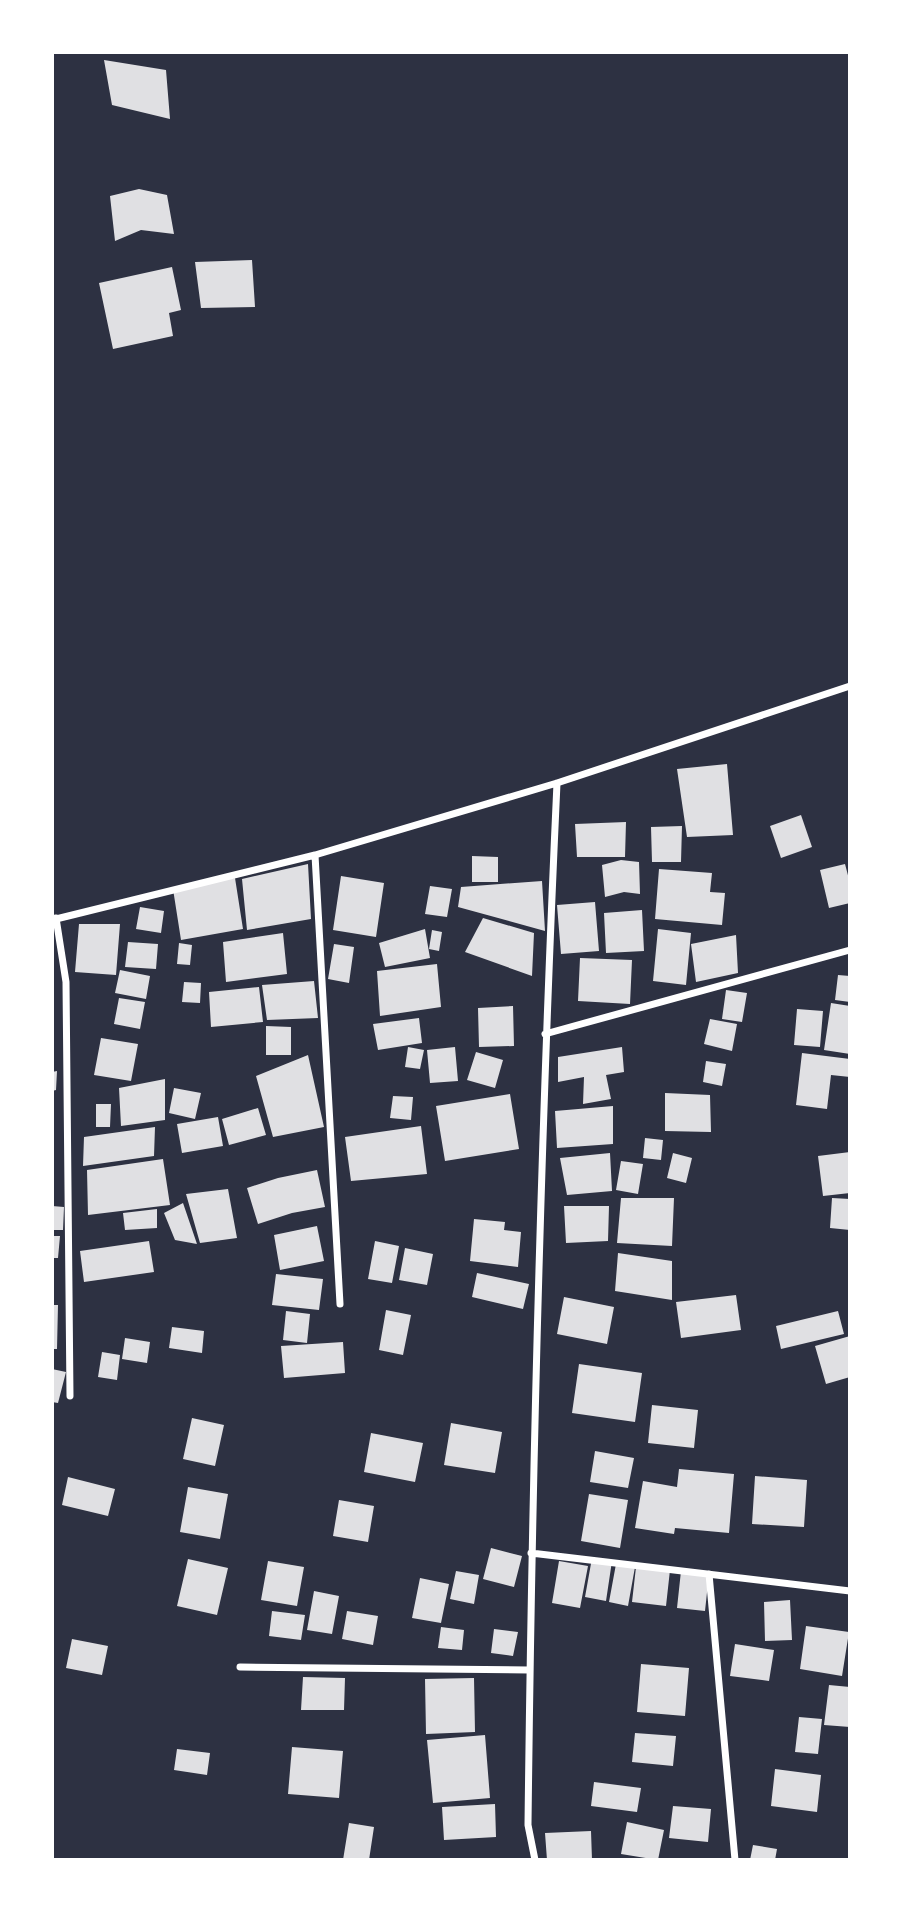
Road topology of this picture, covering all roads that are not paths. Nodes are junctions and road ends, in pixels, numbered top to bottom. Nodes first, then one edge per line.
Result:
1 (849, 686) edge
2 (558, 783) junction
3 (315, 855) junction
4 (54, 919) edge
5 (849, 950) edge
6 (545, 1034) junction
7 (340, 1304) dead end
8 (70, 1396) dead end
9 (531, 1553) junction
10 (709, 1574) junction
11 (849, 1591) edge
12 (240, 1667) dead end
13 (529, 1670) junction
14 (535, 1860) edge
15 (735, 1860) edge

1 - 2 street
2 - 3 street
2 - 6 street
3 - 4 street
3 - 7 street
4 - 8 street
5 - 6 street
6 - 9 street
9 - 10 street
9 - 13 street
10 - 11 street
10 - 15 street
12 - 13 street
13 - 14 street

